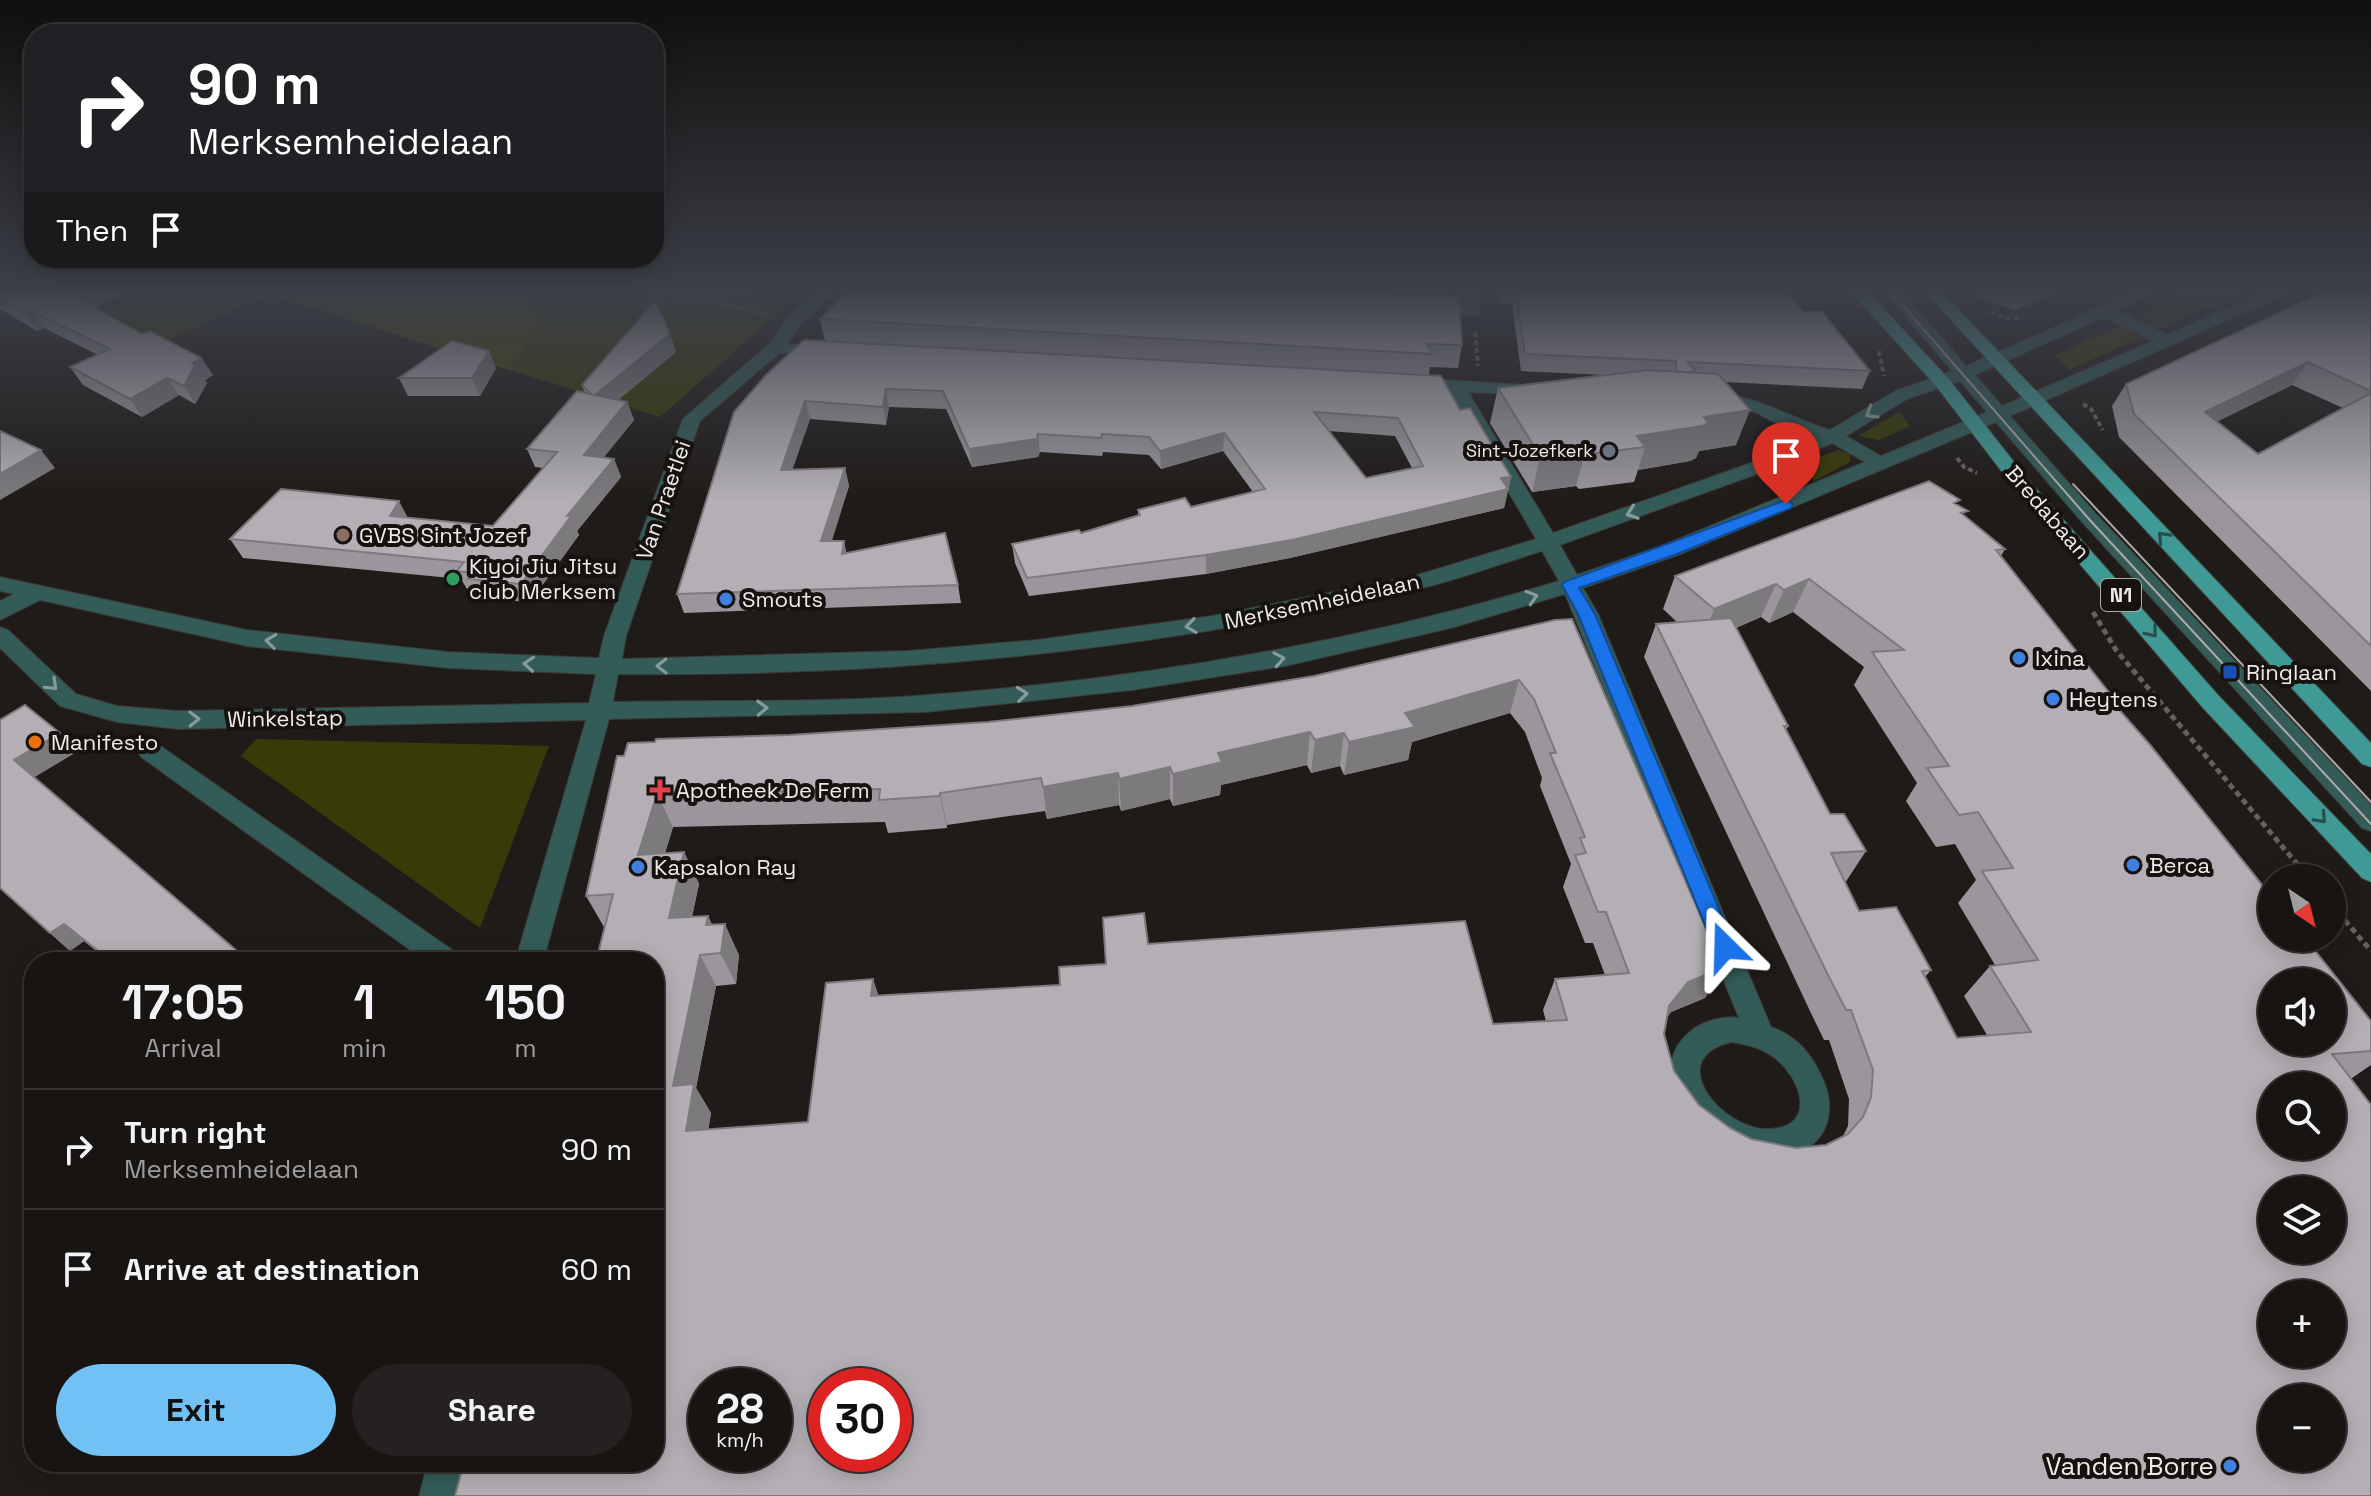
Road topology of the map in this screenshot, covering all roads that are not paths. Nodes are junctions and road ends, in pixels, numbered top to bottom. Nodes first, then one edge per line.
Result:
1 (759, 362) edge
2 (1923, 362) edge
3 (1958, 362) edge
4 (1959, 362) edge
5 (1990, 362) edge
6 (1999, 362) edge
7 (2119, 362) edge
8 (1967, 372) junction
9 (1393, 382) edge
10 (1942, 382) junction
11 (1455, 385) junction
12 (1561, 391) edge
13 (1686, 399) edge
14 (2034, 399) junction
15 (2002, 412) junction
16 (1973, 425) junction
17 (1833, 436) junction
18 (1880, 463) junction
19 (1548, 542) junction
20 (0, 584) edge
21 (1570, 585) junction
22 (40, 592) junction
23 (0, 613) edge
24 (0, 635) edge
25 (607, 667) junction
26 (599, 712) junction
27 (150, 751) dead end
28 (2371, 758) edge
29 (2371, 805) edge
30 (2371, 821) edge
31 (2371, 871) edge
32 (434, 952) edge
33 (532, 952) edge
34 (1760, 1035) junction
35 (443, 1472) edge
36 (437, 1496) edge

1 - 25 street, Van Praetlei
2 - 10 main road, Bredabaan / N1
3 - 8 street
4 - 8 street
5 - 8 street, Merksemheidelaan
6 - 14 main road
7 - 14 street
8 - 10 street, Merksemheidelaan
8 - 15 street
9 - 11 street
10 - 16 main road, Bredabaan / N1
10 -> 17 street, Merksemheidelaan
11 - 12 street
11 - 19 street
13 - 17 street
14 - 15 street
28 -> 14 main road
15 - 16 street
15 - 29 street
15 - 30 street
16 - 18 street, Merksemheidelaan
16 -> 31 main road, Bredabaan / N1
17 - 18 street
17 -> 19 street, Merksemheidelaan
18 - 21 street, Merksemheidelaan
19 - 21 street
19 -> 25 street, Merksemheidelaan
20 - 22 street
26 -> 21 street, Merksemheidelaan
21 - 34 street
22 - 23 street
25 -> 22 street
24 -> 26 street, Winkelstap
25 - 26 street, Van Praetlei
26 - 33 street
27 - 32 street
34 - 34 street
35 - 36 street

